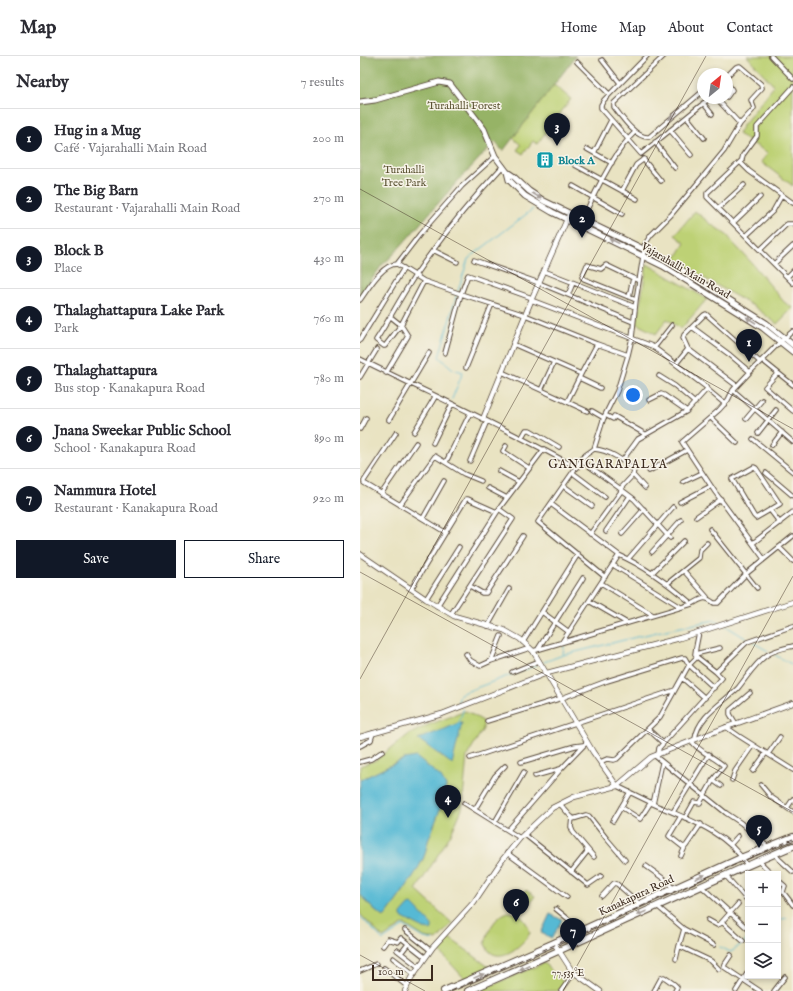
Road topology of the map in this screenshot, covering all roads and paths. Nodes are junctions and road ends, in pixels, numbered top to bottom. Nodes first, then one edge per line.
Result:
1 (648, 56) edge
2 (664, 56) edge
3 (771, 56) edge
4 (602, 60) dead end
5 (577, 62) dead end
6 (733, 70) edge
7 (793, 79) edge
8 (620, 83) junction
9 (793, 87) edge
10 (609, 94) junction
11 (697, 96) edge
12 (360, 102) edge
13 (702, 104) edge
14 (704, 104) edge
15 (721, 104) edge
16 (712, 114) dead end
17 (687, 117) junction
18 (611, 120) junction
19 (740, 124) junction
20 (670, 130) junction
21 (636, 132) junction
22 (704, 138) dead end
23 (628, 139) junction
24 (655, 142) junction
25 (587, 149) dead end
26 (594, 153) junction
27 (640, 154) junction
28 (691, 155) dead end
29 (495, 156) junction
30 (644, 159) junction
31 (742, 160) junction
32 (612, 163) junction
33 (575, 165) dead end
34 (502, 166) junction
35 (675, 168) dead end
36 (603, 180) junction
37 (661, 181) dead end
38 (744, 185) dead end
39 (573, 186) dead end
40 (622, 191) junction
41 (782, 195) junction
42 (760, 197) dead end
43 (594, 198) junction
44 (637, 199) dead end
45 (793, 203) edge
46 (719, 208) junction
47 (622, 214) dead end
48 (568, 216) junction
49 (581, 222) junction
50 (734, 222) junction
51 (793, 224) edge
52 (747, 235) junction
53 (793, 246) edge
54 (644, 249) junction
55 (760, 249) junction
56 (433, 250) junction
57 (643, 256) junction
58 (474, 260) dead end
59 (457, 262) dead end
60 (775, 263) junction
61 (397, 264) junction
62 (404, 268) junction
63 (544, 271) junction
64 (793, 271) edge
65 (415, 276) junction
66 (787, 276) junction
67 (633, 278) junction
68 (424, 281) junction
69 (639, 281) junction
70 (793, 282) edge
71 (538, 283) junction
72 (573, 283) junction
73 (461, 294) junction
74 (568, 295) junction
75 (629, 297) junction
76 (532, 299) junction
77 (360, 300) edge
78 (636, 300) junction
79 (492, 304) junction
80 (635, 307) junction
81 (525, 315) junction
82 (391, 317) junction
83 (633, 322) junction
84 (401, 325) junction
85 (672, 325) dead end
86 (692, 327) junction
87 (793, 331) edge
88 (632, 338) junction
89 (785, 338) junction
90 (360, 340) edge
91 (780, 342) junction
92 (513, 344) junction
93 (597, 344) junction
94 (793, 345) edge
95 (654, 348) junction
96 (376, 349) dead end
97 (688, 349) junction
98 (793, 352) edge
99 (429, 353) dead end
100 (445, 353) dead end
101 (628, 355) junction
102 (360, 359) edge
103 (761, 361) junction
104 (554, 362) junction
105 (369, 364) junction
106 (676, 364) junction
107 (466, 368) dead end
108 (502, 372) junction
109 (750, 372) junction
110 (386, 373) junction
111 (778, 373) junction
112 (580, 376) junction
113 (659, 376) dead end
114 (360, 377) edge
115 (410, 384) junction
116 (793, 385) edge
117 (737, 386) junction
118 (600, 388) dead end
119 (706, 389) junction
120 (541, 390) junction
121 (734, 390) junction
122 (435, 397) junction
123 (649, 400) dead end
124 (762, 400) dead end
125 (567, 402) junction
126 (695, 403) junction
127 (452, 404) junction
128 (725, 404) junction
129 (755, 409) junction
130 (776, 410) dead end
131 (587, 411) dead end
132 (592, 411) dead end
133 (687, 411) junction
134 (793, 411) edge
135 (470, 413) junction
136 (605, 417) junction
137 (366, 418) dead end
138 (711, 418) junction
139 (746, 419) dead end
140 (389, 420) dead end
141 (485, 420) junction
142 (768, 420) junction
143 (360, 429) edge
144 (414, 432) dead end
145 (782, 432) junction
146 (396, 433) dead end
147 (758, 433) dead end
148 (645, 434) junction
149 (522, 437) junction
150 (753, 438) dead end
151 (793, 442) edge
152 (416, 443) dead end
153 (433, 443) dead end
154 (737, 443) dead end
155 (772, 445) dead end
156 (506, 446) dead end
157 (558, 447) dead end
158 (544, 449) junction
159 (594, 449) junction
160 (687, 450) junction
161 (470, 461) dead end
162 (582, 461) junction
163 (622, 461) junction
164 (446, 462) junction
165 (530, 468) junction
166 (577, 468) junction
167 (499, 471) dead end
168 (649, 472) dead end
169 (793, 472) edge
170 (573, 473) junction
171 (702, 473) junction
172 (766, 473) dead end
173 (633, 475) junction
174 (444, 481) dead end
175 (481, 481) dead end
176 (519, 482) junction
177 (683, 482) dead end
178 (564, 486) junction
179 (711, 486) junction
180 (488, 488) dead end
181 (645, 488) dead end
182 (621, 489) junction
183 (381, 494) junction
184 (630, 496) junction
185 (793, 496) edge
186 (605, 497) dead end
187 (507, 498) junction
188 (721, 499) junction
189 (680, 502) dead end
190 (551, 504) junction
191 (400, 505) junction
192 (592, 506) dead end
193 (673, 507) dead end
194 (644, 509) junction
195 (498, 510) junction
196 (770, 510) junction
197 (793, 512) edge
198 (696, 517) dead end
199 (423, 518) junction
200 (681, 520) dead end
201 (658, 523) junction
202 (780, 523) junction
203 (710, 529) dead end
204 (606, 531) dead end
205 (445, 532) junction
206 (590, 534) junction
207 (622, 534) dead end
208 (667, 534) junction
209 (523, 536) dead end
210 (793, 536) edge
211 (670, 538) dead end
212 (684, 541) dead end
213 (707, 543) dead end
214 (753, 544) junction
215 (459, 547) dead end
216 (779, 547) junction
217 (652, 552) dead end
218 (360, 554) edge
219 (578, 554) junction
220 (619, 555) junction
221 (628, 559) junction
222 (764, 559) junction
223 (793, 562) edge
224 (613, 565) junction
225 (684, 571) junction
226 (652, 573) junction
227 (746, 574) junction
228 (605, 577) junction
229 (583, 578) dead end
230 (601, 583) junction
231 (668, 584) junction
232 (470, 586) junction
233 (757, 588) dead end
234 (411, 589) junction
235 (509, 589) dead end
236 (707, 597) junction
237 (426, 599) junction
238 (589, 601) junction
239 (793, 602) edge
240 (692, 604) junction
241 (437, 606) junction
242 (681, 607) junction
243 (542, 612) junction
244 (451, 614) junction
245 (653, 615) junction
246 (555, 622) junction
247 (627, 623) junction
248 (488, 626) junction
249 (793, 626) edge
250 (569, 632) junction
251 (698, 632) junction
252 (501, 636) dead end
253 (523, 642) junction
254 (562, 642) junction
255 (793, 646) edge
256 (720, 648) dead end
257 (534, 649) junction
258 (466, 654) dead end
259 (696, 656) junction
260 (491, 661) junction
261 (539, 661) junction
262 (689, 665) junction
263 (512, 672) dead end
264 (716, 672) junction
265 (547, 673) junction
266 (682, 678) junction
267 (714, 688) junction
268 (675, 690) junction
269 (750, 693) dead end
270 (562, 698) junction
271 (704, 698) junction
272 (793, 703) edge
273 (486, 721) dead end
274 (575, 723) junction
275 (736, 724) junction
276 (726, 727) junction
277 (648, 729) junction
278 (373, 733) junction
279 (360, 736) edge
280 (780, 737) dead end
281 (694, 740) junction
282 (585, 744) junction
283 (663, 744) junction
284 (753, 745) junction
285 (360, 746) edge
286 (383, 751) dead end
287 (709, 754) junction
288 (767, 754) junction
289 (657, 755) junction
290 (470, 758) dead end
291 (360, 762) edge
292 (521, 762) dead end
293 (600, 762) junction
294 (662, 763) junction
295 (505, 766) dead end
296 (561, 769) junction
297 (793, 770) edge
298 (753, 771) dead end
299 (524, 772) dead end
300 (536, 776) dead end
301 (732, 780) dead end
302 (712, 781) junction
303 (691, 784) junction
304 (761, 785) dead end
305 (617, 786) junction
306 (721, 786) dead end
307 (630, 792) junction
308 (704, 795) junction
309 (793, 799) edge
310 (464, 803) dead end
311 (652, 803) junction
312 (560, 804) junction
313 (621, 807) junction
314 (787, 808) junction
315 (475, 809) junction
316 (673, 812) junction
317 (793, 812) edge
318 (680, 816) junction
319 (572, 818) junction
320 (685, 818) junction
321 (613, 821) dead end
322 (495, 822) junction
323 (701, 824) junction
324 (508, 830) junction
325 (522, 836) junction
326 (738, 836) dead end
327 (793, 836) edge
328 (584, 845) junction
329 (730, 845) junction
330 (793, 846) edge
331 (685, 847) junction
332 (768, 847) junction
333 (507, 853) junction
334 (775, 854) junction
335 (681, 856) dead end
336 (594, 857) dead end
337 (742, 857) junction
338 (625, 860) dead end
339 (759, 861) junction
340 (747, 865) junction
341 (646, 866) dead end
342 (769, 871) edge
343 (571, 872) junction
344 (793, 872) edge
345 (601, 876) dead end
346 (725, 876) junction
347 (781, 883) edge
348 (701, 886) junction
349 (674, 889) junction
350 (602, 896) dead end
351 (567, 897) dead end
352 (745, 898) edge
353 (640, 904) junction
354 (738, 904) dead end
355 (793, 905) edge
356 (657, 906) junction
357 (556, 909) dead end
358 (731, 912) junction
359 (708, 920) dead end
360 (722, 922) junction
361 (745, 926) edge
362 (684, 929) junction
363 (404, 930) dead end
364 (583, 930) junction
365 (743, 941) dead end
366 (554, 943) junction
367 (408, 944) junction
368 (714, 945) dead end
369 (383, 946) dead end
370 (679, 946) junction
371 (397, 950) dead end
372 (430, 950) junction
373 (559, 950) junction
374 (401, 953) junction
375 (731, 955) dead end
376 (425, 957) junction
377 (393, 958) dead end
378 (676, 959) dead end
379 (376, 964) dead end
380 (419, 967) junction
381 (384, 968) dead end
382 (719, 969) dead end
383 (360, 971) edge
384 (574, 973) junction
385 (414, 974) junction
386 (745, 977) edge
387 (785, 978) dead end
388 (743, 980) junction
389 (406, 989) edge
390 (596, 990) edge
391 (444, 991) edge
392 (468, 991) edge
393 (560, 991) edge
394 (654, 991) edge
395 (675, 991) edge
396 (736, 991) edge
397 (760, 991) edge
398 (774, 991) edge

1 - 8 street
2 - 21 street
3 - 7 street
4 - 8 street
5 - 10 street
6 - 19 street
8 - 10 street
9 - 31 street
10 - 18 street
11 -> 21 street
12 - 29 main road, Vajarahalli Main Road
13 - 17 street
14 - 16 street
15 - 19 street
17 - 20 street
17 - 22 street
18 - 23 street
18 - 26 street
19 - 54 street
20 - 24 street
20 - 28 street
21 - 23 street
23 - 27 street
23 - 32 street
24 - 27 street
24 - 35 street
25 - 26 street
26 - 32 street
27 - 30 street
29 - 34 main road, Vajarahalli Main Road
29 - 61 street
30 - 37 street
30 - 40 street
31 - 41 street
31 - 46 street
32 - 36 street
33 - 36 street
34 - 48 main road, Vajarahalli Main Road
34 - 56 street
36 - 40 street
36 - 43 street
38 - 46 street
39 - 43 street
40 - 44 street
41 - 45 street
41 - 52 street
42 - 50 street
43 - 47 street
43 - 49 street
46 - 50 street
48 - 49 main road, Vajarahalli Main Road
48 - 63 street
49 - 54 main road, Vajarahalli Main Road
57 -> 49 main road, Vajarahalli Main Road
50 - 52 street
51 - 55 street
52 - 55 street
53 - 60 street
54 - 57 street
54 - 89 main road, Vajarahalli Main Road
55 - 60 street
56 - 59 street
56 - 65 street
57 - 69 street
91 -> 57 main road, Vajarahalli Main Road
58 - 71 street
60 - 66 street
61 - 62 street
61 - 77 street
62 - 65 street
62 - 90 street
63 - 71 street
63 - 72 street
64 - 66 street
65 - 68 street
65 - 82 street
66 - 70 street
67 - 69 street
67 - 75 street
67 - 75 street
68 - 73 street
68 - 84 street
69 - 78 street
71 - 74 street
71 - 76 street
72 - 74 street
72 - 80 street
73 - 76 street
73 - 79 street
73 - 100 street
74 - 83 street
75 - 78 street
76 - 81 street
76 - 88 street
78 - 80 street
79 - 81 street
79 - 107 street
80 - 83 street
81 - 92 street
81 - 93 street
82 - 84 street
82 - 84 street
83 - 88 street
84 - 110 street
85 - 95 street
86 - 97 street
86 - 103 street
86 - 109 street
87 - 89 street
88 - 95 street
88 - 101 street
89 - 91 street
89 - 94 main road, Vajarahalli Main Road
91 - 98 main road, Vajarahalli Main Road
91 - 103 street
92 - 104 street
92 - 108 street
93 - 101 street
93 - 112 street
95 - 106 street
96 - 105 street
97 - 106 street
97 - 117 street
99 - 115 street
101 - 136 street
102 - 105 street
103 - 109 street
103 - 111 street
104 - 112 street
104 - 120 street
105 - 110 street
105 - 114 street
106 - 119 street
108 - 120 street
108 - 141 street
109 - 117 street
110 - 115 street
111 - 116 street
111 - 134 street
112 - 118 street
112 - 125 street
113 - 126 street
115 - 122 street
115 - 140 street
117 - 121 street
119 - 126 street
119 - 128 street
120 - 125 street
121 - 128 street
121 - 129 street
122 - 127 street
122 - 144 street
123 - 133 street
124 - 129 street
125 - 131 street
126 - 133 street
127 - 135 street
127 - 153 street
128 - 138 street
129 - 139 street
129 - 142 street
130 - 142 street
132 - 136 street
133 - 148 street
135 - 141 street
135 - 164 street
136 - 148 street
136 - 159 street
137 - 143 street
138 - 154 street
138 - 160 street
141 - 149 street
141 - 161 street
142 - 145 street
142 - 147 street
145 - 151 street
145 - 155 street
146 - 183 street
148 - 163 street
149 - 157 street
149 - 158 street
150 - 169 street
152 - 183 street
156 - 165 street
158 - 165 street
158 - 166 street
159 - 162 street
159 - 163 street
160 - 168 street
160 - 171 street
162 - 166 street
162 - 182 street
163 - 173 street
164 - 175 street
164 - 191 street
165 - 176 street
166 - 170 street
167 - 176 street
170 - 178 street
170 - 186 street
171 - 177 street
171 - 179 street
172 - 185 street
173 - 181 street
173 - 182 street
174 - 199 street
176 - 187 street
178 - 190 street
178 - 192 street
179 - 188 street
179 - 189 street
180 - 187 street
182 - 184 street
182 - 206 street
183 - 191 street
184 - 194 street
184 - 204 street
187 - 195 street
188 - 198 street
188 - 214 street
190 - 206 street
190 - 219 street
191 - 199 street
193 - 201 street
194 - 201 street
194 - 207 street
195 - 205 street
195 - 232 street
195 - 241 street
196 - 196 street
196 - 202 street
197 - 202 street
199 - 205 street
200 - 208 street
201 - 208 street
201 - 221 street
202 - 214 street
203 - 227 street
205 - 234 street
206 - 220 street
208 - 211 street
208 - 217 street
209 - 232 street
210 - 216 street
212 - 226 street
213 - 225 street
214 - 222 street
215 - 237 street
216 - 222 street
216 - 223 street
218 - 234 street
219 - 228 street
219 - 243 street
220 - 221 street
220 - 224 street
221 - 226 street
222 - 227 street
224 - 228 street
224 - 242 street
225 - 231 street
225 - 236 street
226 - 231 street
227 - 233 street
227 - 236 street
228 - 230 street
229 - 246 street
230 - 238 street
230 - 245 street
231 - 240 street
232 - 244 street
234 - 237 street
235 - 248 street
236 - 240 street
237 - 241 street
238 - 247 street
238 - 250 street
239 - 251 street
240 - 242 street
241 - 244 street
242 - 245 street
243 - 246 street
243 - 253 street
244 - 248 street
245 - 247 street
246 - 250 street
246 - 257 street
247 - 254 street
248 - 253 street
249 - 264 street
250 - 254 street
251 - 259 street
251 - 265 street
252 - 260 street
253 - 257 street
254 - 257 street
255 - 281 street
256 - 259 street
257 - 260 street
257 - 261 street
258 - 260 street
259 - 262 street
259 - 264 street
261 - 263 street
261 - 265 street
262 - 266 street
262 - 267 street
262 - 270 street
264 - 267 street
265 - 270 street
265 - 278 street
266 - 268 street
266 - 271 street
267 - 271 street
268 - 274 street
268 - 277 street
269 - 275 street
270 - 273 street
270 - 274 street
271 - 283 street
272 - 275 street
274 - 282 street
274 - 290 street
275 - 276 street
276 - 281 street
276 - 284 street
277 - 283 street
277 - 293 street
278 - 279 street
278 - 285 street
280 - 288 street
281 - 287 street
281 - 289 street
282 - 292 street
282 - 293 street
282 - 296 street
283 - 289 street
284 - 288 street
284 - 301 street
286 - 291 street
287 - 302 street
287 - 303 street
288 - 297 street
288 - 298 street
289 - 294 street
289 - 305 street
293 - 305 street
294 - 303 street
294 - 311 street
295 - 315 street
296 - 300 street
296 - 324 street
299 - 322 street
302 - 306 street
302 - 308 street
303 - 308 street
303 - 316 street
304 - 314 street
305 - 307 street
305 - 312 street
307 - 311 street
307 - 313 street
308 - 320 street
308 - 332 street
309 - 314 street
310 - 315 street
311 - 313 street
311 - 316 street
312 - 319 street
312 - 325 street
313 - 321 street
314 - 317 street
315 - 322 street
316 - 318 street
318 - 320 street
318 - 331 street
319 - 328 street
319 - 338 street
320 - 323 street
322 - 324 street
323 - 329 street
323 - 331 street
324 - 325 street
325 - 333 street
325 - 343 street
326 - 329 street
327 - 332 highway, Kanakapura Road
328 - 336 street
328 - 343 street
329 - 337 street
330 - 334 highway, Kanakapura Road
331 - 335 street
332 - 337 highway, Kanakapura Road
333 - 351 street
333 - 372 street
334 - 339 highway, Kanakapura Road
334 - 344 street
337 - 340 street
349 -> 337 highway, Kanakapura Road
339 - 340 highway, Kanakapura Road
339 - 342 street
340 - 346 highway, Kanakapura Road
341 - 349 street
343 - 345 street
346 - 348 highway, Kanakapura Road
346 - 352 street
347 - 355 street
348 - 356 highway, Kanakapura Road
348 - 358 street
349 - 353 highway, Kanakapura Road
350 - 353 street
353 - 364 highway, Kanakapura Road
354 - 358 street
356 - 362 street
356 -> 373 highway, Kanakapura Road
357 - 364 street
358 - 360 street
358 - 361 street
359 - 360 street
360 - 365 street
362 - 368 street
362 - 370 street
363 - 372 street
364 - 366 highway, Kanakapura Road
366 - 373 street
391 -> 366 highway, Kanakapura Road
367 - 369 street
367 - 374 street
367 - 376 street
370 - 378 street
370 - 382 street
371 - 374 street
372 - 376 street
373 - 384 street
373 -> 392 highway, Kanakapura Road
374 - 380 street
375 - 388 street
376 - 380 street
377 - 385 street
379 - 383 street
380 - 385 street
381 - 389 street
384 - 390 street
384 - 393 street
385 - 389 street
386 - 388 street
387 - 398 street
388 - 396 street
388 - 397 street
394 - 395 street

